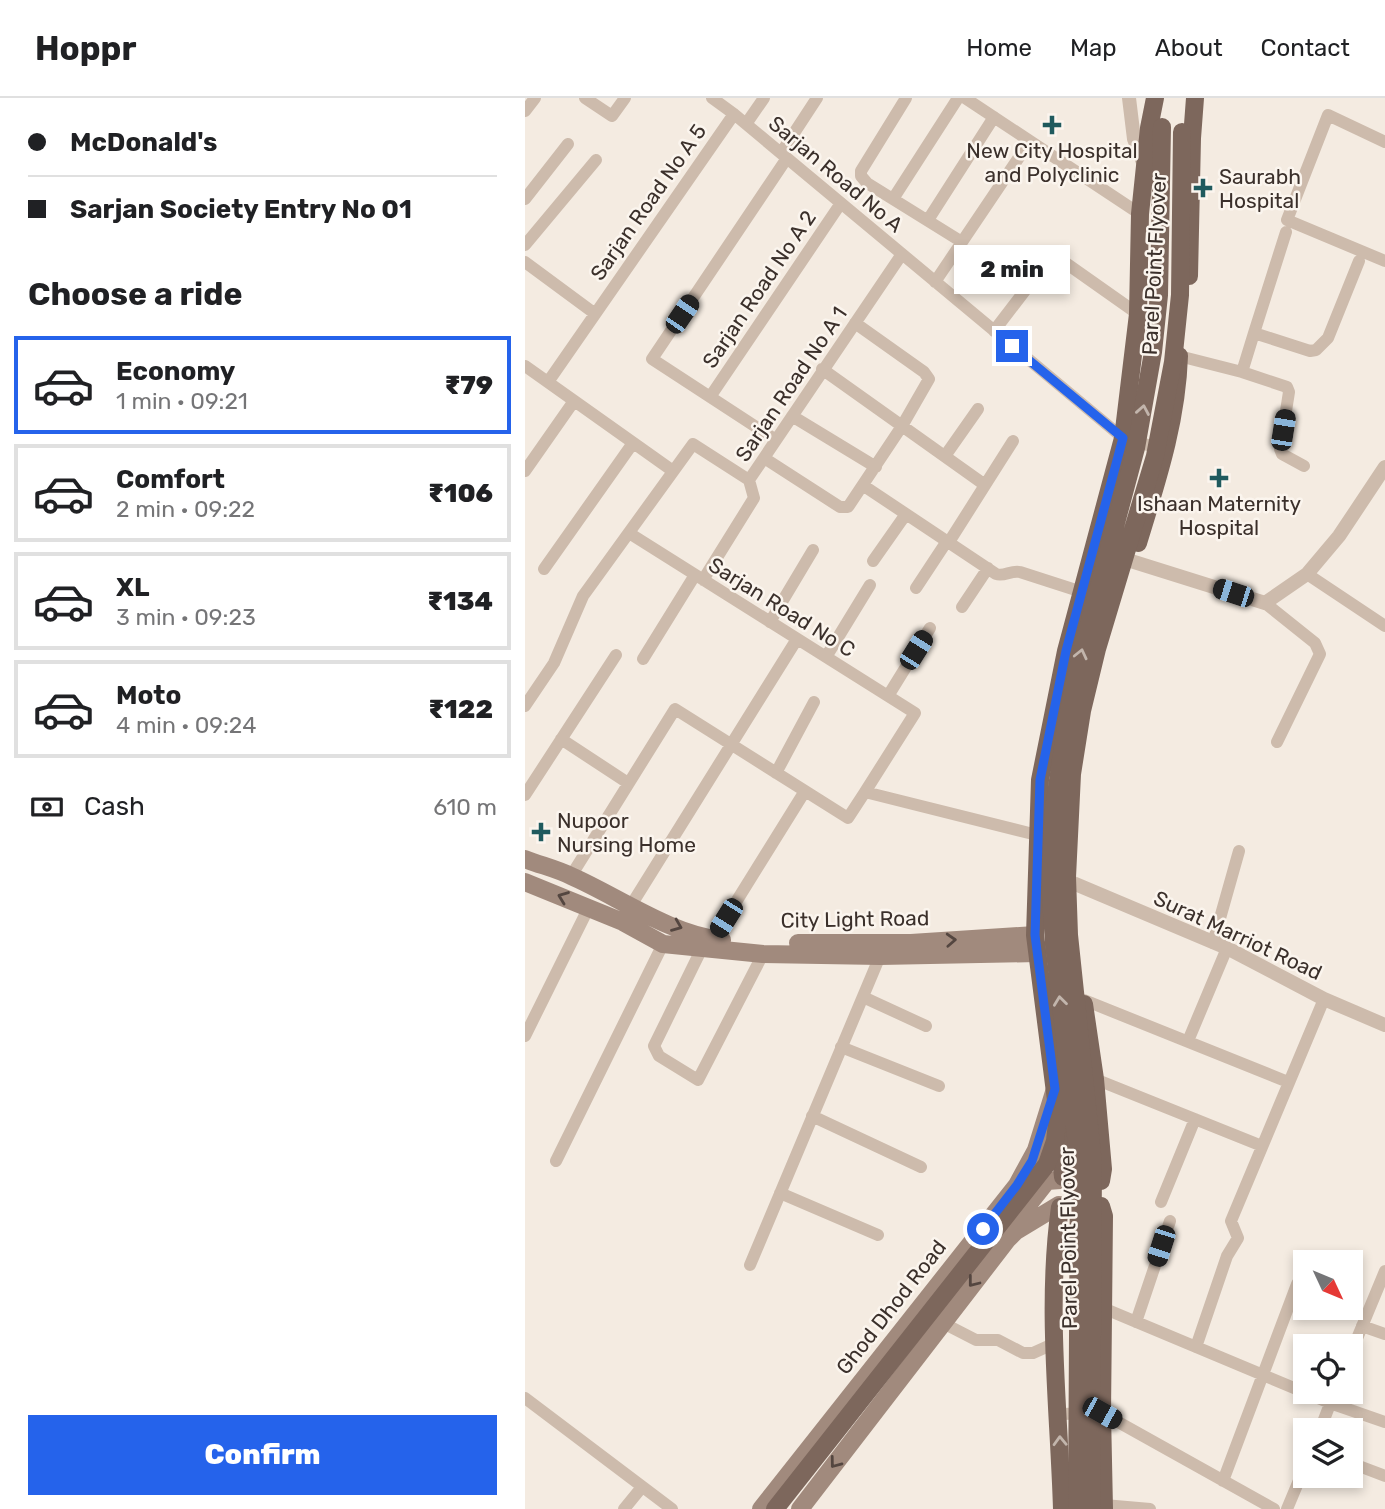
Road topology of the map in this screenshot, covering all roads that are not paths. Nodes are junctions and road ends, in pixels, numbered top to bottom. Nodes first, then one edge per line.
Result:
1 (535, 98) edge
2 (585, 98) edge
3 (625, 98) edge
4 (712, 98) edge
5 (764, 98) edge
6 (817, 98) edge
7 (906, 98) edge
8 (958, 98) edge
9 (965, 98) edge
10 (1129, 98) edge
11 (1155, 98) edge
12 (1163, 98) edge
13 (1183, 98) edge
14 (1195, 98) edge
15 (525, 111) edge
16 (733, 114) junction
17 (994, 117) junction
18 (746, 124) junction
19 (1030, 141) junction
20 (1385, 142) edge
21 (568, 144) dead end
22 (784, 156) junction
23 (596, 160) dead end
24 (1145, 166) junction
25 (525, 199) edge
26 (893, 199) junction
27 (841, 203) junction
28 (1140, 214) junction
29 (928, 220) junction
30 (1286, 232) dead end
31 (962, 242) junction
32 (525, 245) edge
33 (902, 254) junction
34 (1359, 261) dead end
35 (1385, 261) edge
36 (525, 262) edge
37 (935, 282) junction
38 (594, 313) junction
39 (1138, 314) junction
40 (855, 323) junction
41 (994, 331) junction
42 (1254, 333) junction
43 (1179, 356) junction
44 (525, 366) edge
45 (822, 369) junction
46 (1242, 372) junction
47 (548, 382) junction
48 (710, 397) junction
49 (574, 401) junction
50 (978, 409) dead end
51 (792, 415) junction
52 (902, 426) junction
53 (1123, 438) junction
54 (776, 440) junction
55 (1013, 441) dead end
56 (633, 443) junction
57 (1166, 450) junction
58 (945, 456) junction
59 (764, 458) junction
60 (1304, 466) dead end
61 (876, 467) junction
62 (525, 471) edge
63 (673, 471) junction
64 (1384, 471) edge
65 (749, 480) junction
66 (985, 485) junction
67 (864, 486) junction
68 (906, 514) junction
69 (629, 533) junction
70 (948, 542) junction
71 (1093, 549) junction
72 (813, 550) dead end
73 (873, 561) dead end
74 (1132, 561) junction
75 (988, 568) junction
76 (544, 569) dead end
77 (1307, 574) junction
78 (699, 577) junction
79 (870, 585) dead end
80 (916, 588) dead end
81 (1082, 592) junction
82 (1265, 603) junction
83 (962, 607) dead end
84 (770, 622) junction
85 (1385, 626) edge
86 (930, 628) dead end
87 (797, 639) junction
88 (615, 656) dead end
89 (826, 657) junction
90 (643, 659) dead end
91 (888, 696) junction
92 (814, 702) dead end
93 (525, 706) edge
94 (561, 739) junction
95 (1276, 742) dead end
96 (731, 746) junction
97 (776, 773) junction
98 (628, 783) junction
99 (805, 791) junction
100 (865, 792) junction
101 (525, 795) edge
102 (1037, 835) junction
103 (1239, 850) dead end
104 (525, 859) edge
105 (571, 876) junction
106 (525, 882) edge
107 (1073, 883) junction
108 (589, 907) junction
109 (630, 907) junction
110 (707, 942) junction
111 (1078, 942) junction
112 (663, 944) junction
113 (1036, 944) junction
114 (1220, 946) junction
115 (763, 954) junction
116 (880, 957) junction
117 (863, 997) junction
118 (1324, 999) junction
119 (1084, 1000) junction
120 (1385, 1025) edge
121 (926, 1026) dead end
122 (525, 1036) edge
123 (1188, 1041) junction
124 (1066, 1045) junction
125 (842, 1047) junction
126 (1094, 1072) junction
127 (1288, 1082) junction
128 (939, 1086) dead end
129 (1055, 1089) junction
130 (813, 1116) junction
131 (1195, 1119) junction
132 (1262, 1146) junction
133 (556, 1161) dead end
134 (921, 1167) dead end
135 (1062, 1178) junction
136 (1101, 1181) junction
137 (780, 1193) junction
138 (1161, 1202) dead end
139 (1059, 1206) junction
140 (1101, 1206) junction
141 (1170, 1221) dead end
142 (1013, 1234) junction
143 (878, 1235) dead end
144 (750, 1265) dead end
145 (1384, 1275) edge
146 (1293, 1295) edge
147 (1103, 1308) junction
148 (941, 1322) junction
149 (1136, 1322) junction
150 (1362, 1326) junction
151 (1359, 1334) edge
152 (1385, 1334) edge
153 (1053, 1343) junction
154 (1196, 1347) junction
155 (1263, 1375) junction
156 (1293, 1384) edge
157 (526, 1400) edge
158 (1348, 1404) edge
159 (1102, 1413) junction
160 (1059, 1414) junction
161 (1385, 1422) edge
162 (1363, 1468) edge
163 (1385, 1476) edge
164 (1223, 1481) junction
165 (642, 1487) junction
166 (1296, 1488) edge
167 (1100, 1508) edge
168 (624, 1509) edge
169 (672, 1509) edge
170 (761, 1509) edge
171 (775, 1509) edge
172 (800, 1509) edge
173 (1062, 1509) edge
174 (1077, 1509) edge
175 (1150, 1509) edge
176 (1274, 1509) edge
177 (1287, 1509) edge

1 - 15 street
2 - 3 street
4 - 16 street, Sarjan Road No A
5 - 18 street
6 - 22 street
7 - 26 street
8 - 26 street
9 - 17 street
10 - 24 street
11 - 24 main road
124 -> 12 main road, Parel Point Flyover, bridge
13 - 167 main road, Parel Point Flyover, bridge
14 - 43 main road
16 - 18 street, Sarjan Road No A
16 - 38 street, Sarjan Road No A 5
17 - 19 street
17 - 29 street
18 - 22 street, Sarjan Road No A
19 - 28 street
19 - 31 street
20 - 35 street
21 - 25 street
22 - 27 street, Sarjan Road No A
22 - 48 street
23 - 32 street
24 - 28 main road
26 - 29 street
27 - 33 street, Sarjan Road No A
27 - 48 street, Sarjan Road No A 2
28 - 39 main road
29 - 31 street
30 - 42 street
31 - 37 street
33 - 37 street, Sarjan Road No A
33 - 40 street, Sarjan Road No A 1
34 - 42 street
36 - 38 street
37 - 41 street, Sarjan Road No A
38 - 47 street, Sarjan Road No A 5
39 - 41 street
39 - 53 main road
40 - 45 street, Sarjan Road No A 1
40 - 52 street
41 - 53 street, Sarjan Road No A
42 - 46 street
43 - 46 street
43 - 57 main road
44 - 47 street
45 - 51 street, Sarjan Road No A 1
45 - 52 street
46 - 60 street
47 - 49 street
48 - 54 street
49 - 56 street
49 - 62 street
50 - 58 street
51 - 54 street, Sarjan Road No A 1
51 - 61 street
52 - 58 street
52 - 61 street
53 - 57 street
53 - 71 main road
54 - 59 street, Sarjan Road No A 1
55 - 66 street
56 - 63 street
56 - 76 street
57 - 74 main road
58 - 66 street
59 - 65 street, Sarjan Road No A 1
59 - 67 street
61 - 67 street
63 - 65 street, Sarjan Road No A 1
63 - 69 street
64 - 77 street
65 - 78 street
66 - 70 street
67 - 68 street
68 - 70 street
68 - 73 street
69 - 78 street, Sarjan Road No C
69 - 93 street
70 - 75 street
70 - 80 street
71 - 74 street
71 - 81 main road
72 - 84 street
74 - 82 street
74 - 107 main road
75 - 81 street
75 - 83 street
77 - 82 street
77 - 85 street
78 - 84 street, Sarjan Road No C
78 - 90 street
79 - 89 street
81 - 102 main road
82 - 95 street
84 - 87 street, Sarjan Road No C
86 - 91 street
87 - 89 street, Sarjan Road No C
87 - 96 street
88 - 94 street
89 - 91 street, Sarjan Road No C
91 - 100 street, Sarjan Road No C
92 - 97 street
94 - 98 street
94 - 101 street
96 - 97 street
96 - 98 street
96 - 109 street
97 - 99 street
98 - 105 street
99 - 100 street
99 - 110 street
100 - 102 street
102 - 113 main road
103 - 114 street
104 - 105 main road, City Light Road
105 - 109 main road, City Light Road
108 -> 106 main road
107 - 111 main road
107 - 114 street, Surat Marriot Road
108 - 112 main road
108 - 122 street
109 -> 110 main road, City Light Road
110 - 112 main road
110 -> 113 main road, City Light Road
110 - 115 main road
110 - 115 street
111 - 113 main road
111 - 119 main road
112 - 133 street
113 - 116 main road
113 - 129 main road
114 - 118 street, Surat Marriot Road
114 - 123 street
115 - 116 main road
116 - 117 street
117 - 121 street
117 - 125 street
118 - 120 street, Surat Marriot Road
118 - 127 street
119 - 123 street
119 - 126 main road
123 - 127 street
124 - 171 main road, bridge
124 - 174 main road, Parel Point Flyover, bridge
125 - 128 street
125 - 130 street
126 - 129 main road
126 - 131 street
126 - 136 main road
127 - 132 street
129 - 135 main road
129 - 170 main road, Ghod Dhod Road
130 - 134 street
130 - 137 street
131 - 132 street
131 - 138 street
132 - 154 street
135 - 136 main road
135 - 139 main road
135 - 142 main road
136 - 140 main road
137 - 143 street
137 - 144 street
139 - 140 main road
139 - 142 main road
139 - 153 main road
140 - 147 main road
141 - 149 street
142 -> 148 main road
145 - 150 street
146 - 155 street
147 - 149 street
147 - 159 main road
148 - 153 street
148 -> 172 main road
149 - 154 street
150 - 151 street
150 - 152 street
153 - 160 main road
154 - 155 street
155 - 156 street
155 - 164 street
157 - 165 street
158 - 161 street
159 - 160 street
159 - 164 street
159 - 167 main road
173 -> 160 main road
162 - 163 street
164 - 176 street
165 - 168 street
165 - 169 street
166 - 177 street
167 - 175 street

